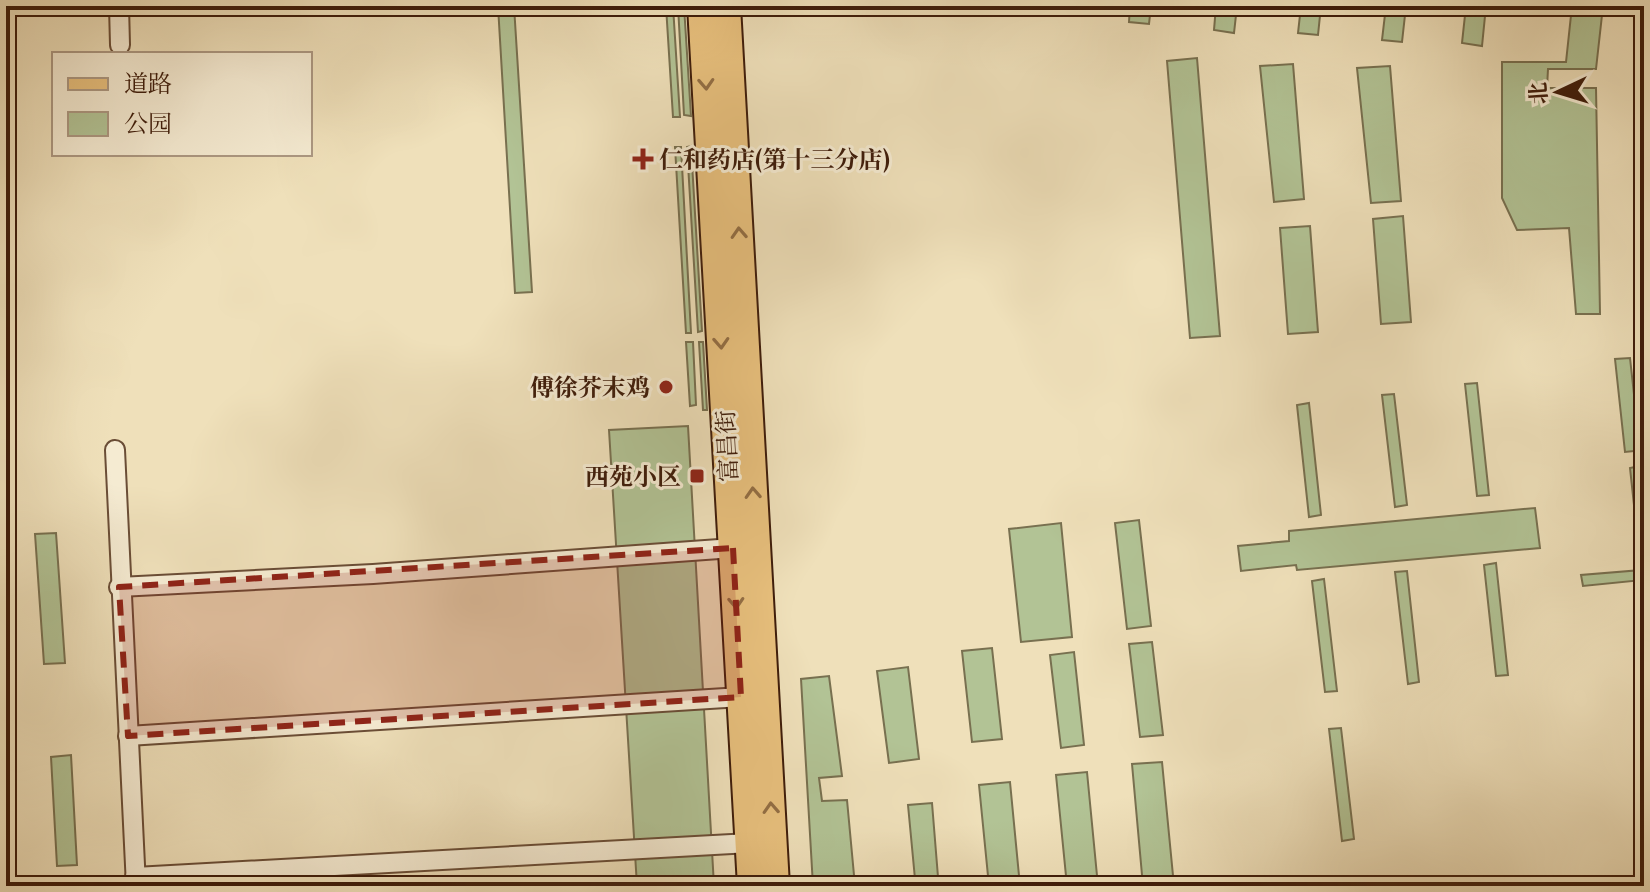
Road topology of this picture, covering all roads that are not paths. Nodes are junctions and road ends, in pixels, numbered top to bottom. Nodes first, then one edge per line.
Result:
1 (119, 6) edge
2 (702, 6) edge
3 (726, 6) edge
4 (120, 45) dead end
5 (115, 450) dead end
6 (733, 548) junction
7 (119, 587) junction
8 (741, 697) junction
9 (128, 736) junction
10 (750, 843) junction
11 (136, 881) edge
12 (752, 886) edge
13 (775, 886) edge

1 - 4 street
2 -> 6 main road, 富昌街
13 -> 3 main road, 富昌街
5 - 7 street
6 - 7 street
6 -> 8 main road, 富昌街
7 - 9 street
8 - 9 street
8 - 10 main road, 富昌街
9 - 11 street
10 - 11 street
10 - 12 main road, 富昌街

